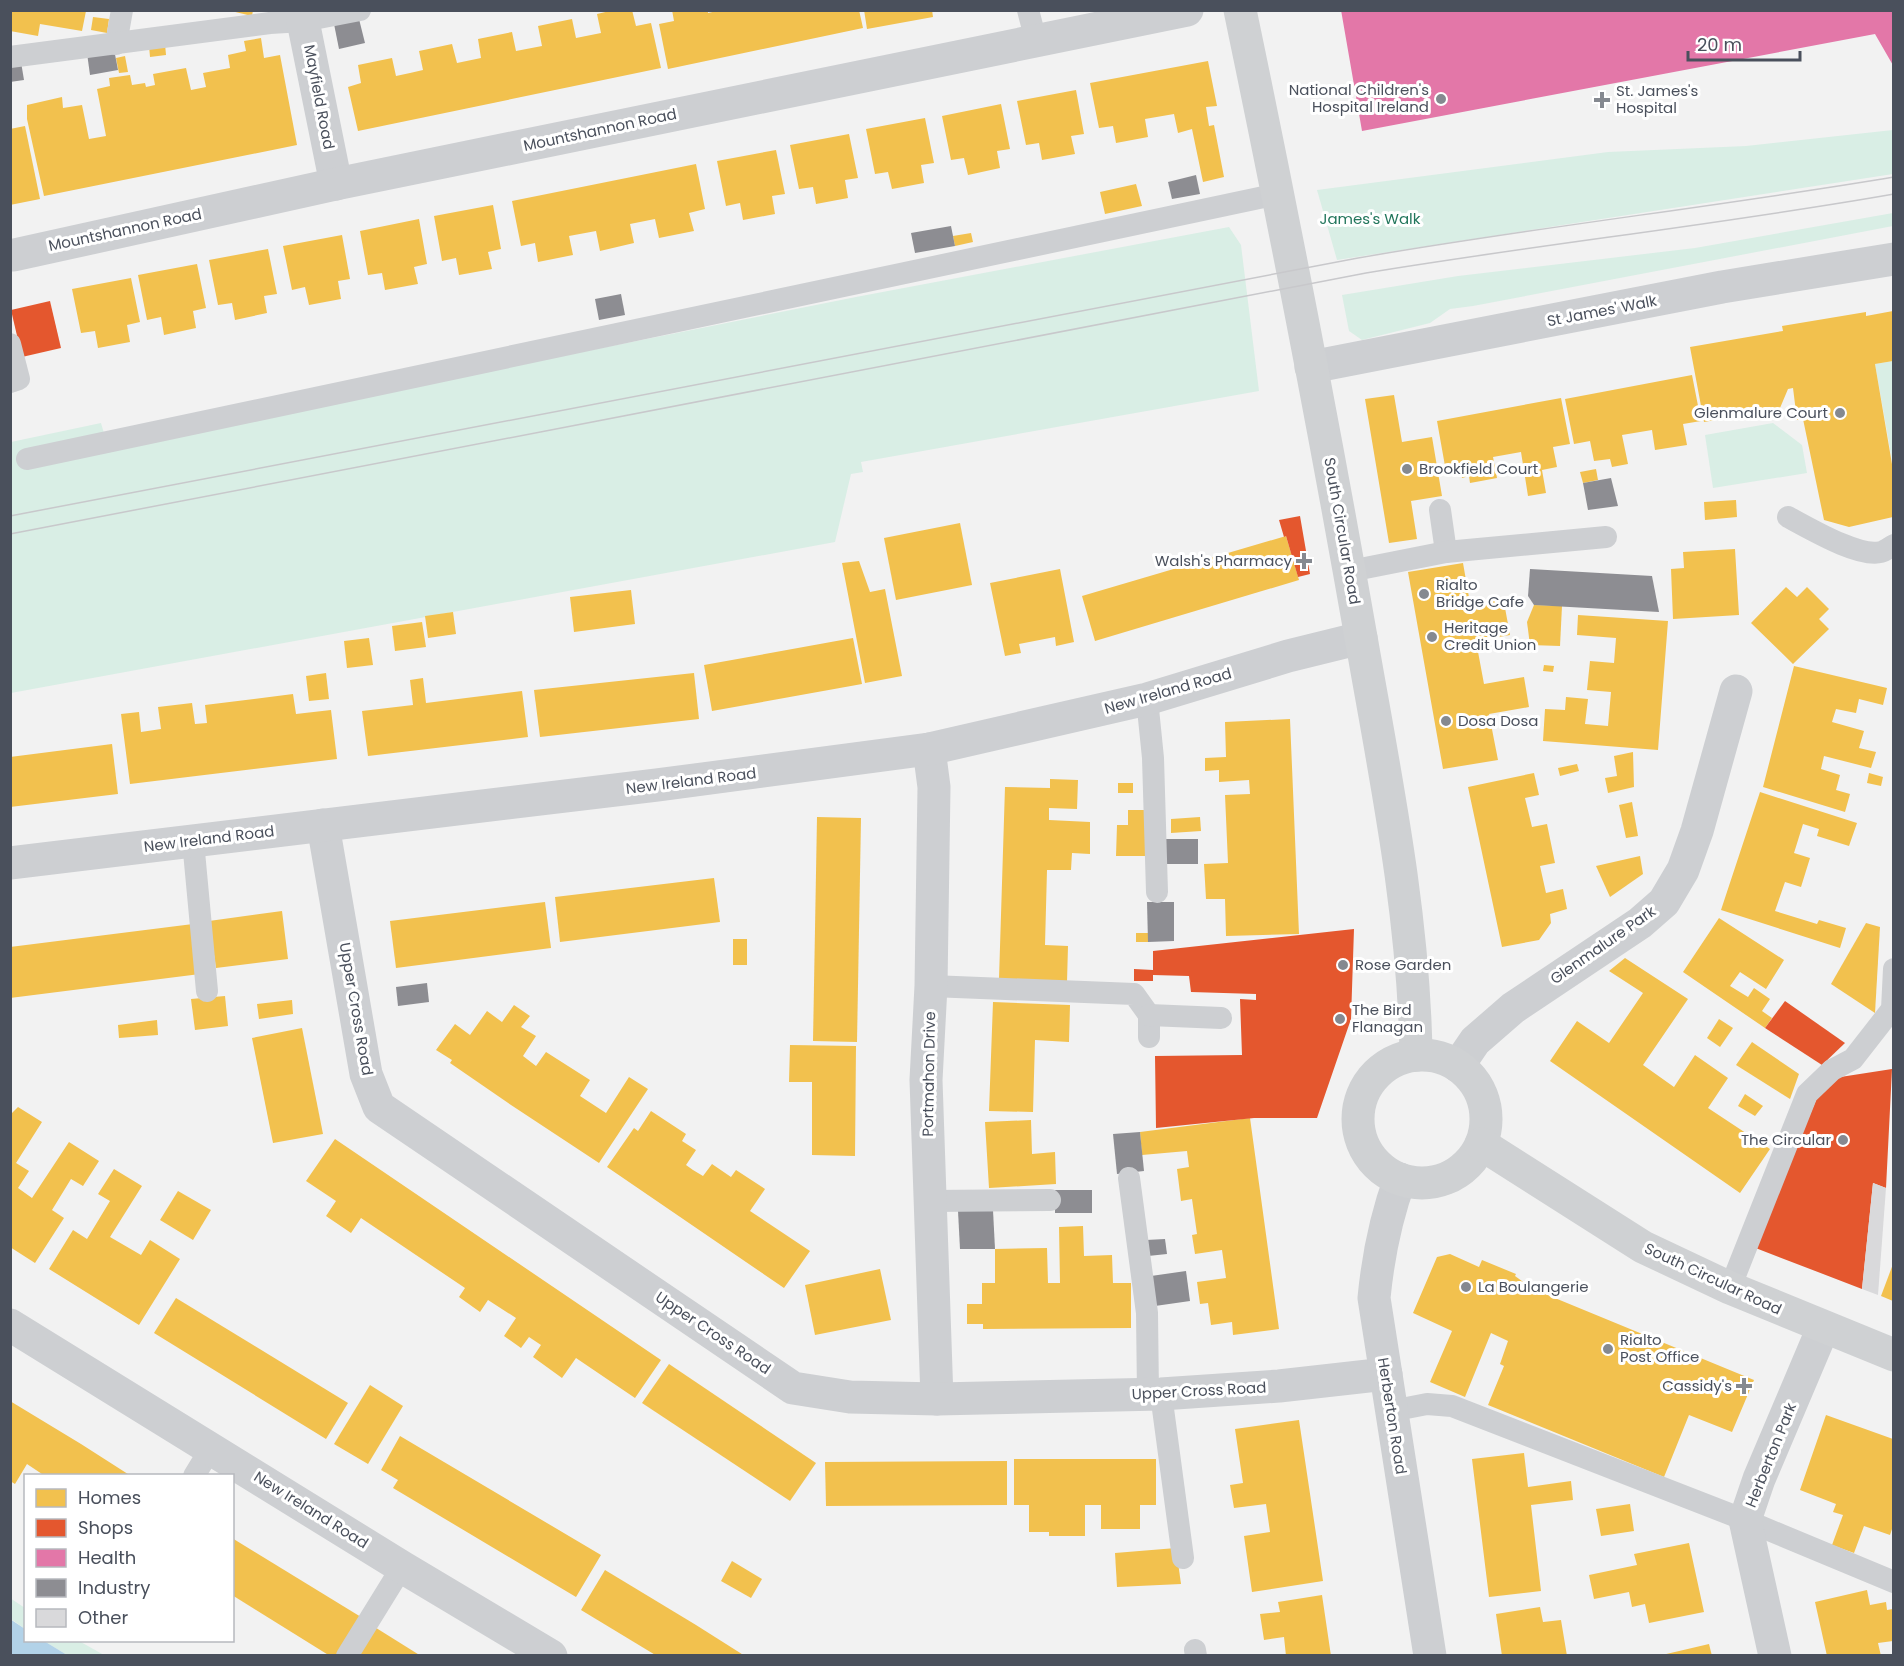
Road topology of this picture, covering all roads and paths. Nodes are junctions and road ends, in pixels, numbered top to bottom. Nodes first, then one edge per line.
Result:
1 (122, 10) edge
2 (360, 10) edge
3 (1187, 10) edge
4 (1240, 10) edge
5 (304, 16) edge
6 (1032, 26) edge
7 (116, 44) junction
8 (10, 57) edge
9 (336, 184) junction
10 (1278, 194) junction
11 (12, 256) edge
12 (1893, 259) edge
13 (10, 344) edge
14 (1311, 367) junction
15 (10, 382) edge
16 (27, 459) dead end
17 (1440, 510) dead end
18 (1788, 517) dead end
19 (1606, 537) dead end
20 (1893, 545) edge
21 (1446, 552) junction
22 (1350, 571) junction
23 (1361, 638) junction
24 (1736, 691) dead end
25 (1147, 699) junction
26 (929, 749) junction
27 (323, 825) junction
28 (193, 841) junction
29 (10, 863) edge
30 (1157, 892) dead end
31 (1893, 969) edge
32 (931, 986) junction
33 (207, 990) dead end
34 (1221, 1018) dead end
35 (1416, 1055) junction
36 (1458, 1066) junction
37 (1481, 1144) junction
38 (1129, 1178) dead end
39 (1400, 1179) junction
40 (1050, 1200) dead end
41 (930, 1201) junction
42 (1730, 1288) junction
43 (1823, 1328) junction
44 (13, 1333) edge
45 (1893, 1355) edge
46 (1386, 1374) junction
47 (1155, 1394) junction
48 (937, 1399) junction
49 (1391, 1411) junction
50 (211, 1448) junction
51 (195, 1474) edge
52 (1745, 1520) junction
53 (1183, 1558) dead end
54 (402, 1567) junction
55 (1893, 1582) edge
56 (346, 1656) edge
57 (551, 1656) edge
58 (1430, 1656) edge
59 (1775, 1656) edge

1 - 7 lane
2 - 5 lane
3 - 6 street, Mountshannon Road
4 - 10 main road, South Circular Road
5 - 7 lane
5 - 9 street, Mayfield Road
6 - 9 street, Mountshannon Road
7 - 8 lane
9 - 11 street, Mountshannon Road
10 - 14 main road, South Circular Road
10 - 16 lane
12 - 14 street, St James' Walk
13 - 15 lane
14 - 22 main road, South Circular Road
17 - 21 lane
18 - 20 lane
19 - 21 lane
21 - 22 lane
22 - 23 main road, South Circular Road
23 - 25 street, New Ireland Road
23 - 35 main road, South Circular Road
24 - 36 street, Glenmalure Park
25 - 26 street, New Ireland Road
25 - 30 lane
26 - 27 street, New Ireland Road
26 - 32 street, Portmahon Drive
27 - 28 street, New Ireland Road
27 - 48 street, Upper Cross Road
28 - 29 street, New Ireland Road
28 - 33 lane
31 - 42 lane
32 - 34 lane
32 - 41 street, Portmahon Drive
35 - 36 main road
35 - 39 main road
36 - 37 main road
37 - 39 main road
37 - 42 main road, South Circular Road
38 - 47 lane
39 - 46 street, Herberton Road
40 - 41 lane
41 - 48 street, Portmahon Drive
42 - 43 main road, South Circular Road
43 - 45 main road, South Circular Road
43 - 52 street, Herberton Park
44 - 50 street, New Ireland Road
46 - 47 street, Upper Cross Road
46 - 49 street, Herberton Road
47 - 48 street, Upper Cross Road
47 - 53 lane
49 - 52 lane
49 - 58 street, Herberton Road
50 - 51 lane
50 - 54 street, New Ireland Road
52 - 55 lane
52 - 59 street, Herberton Park
54 - 56 lane
54 - 57 street, New Ireland Road

